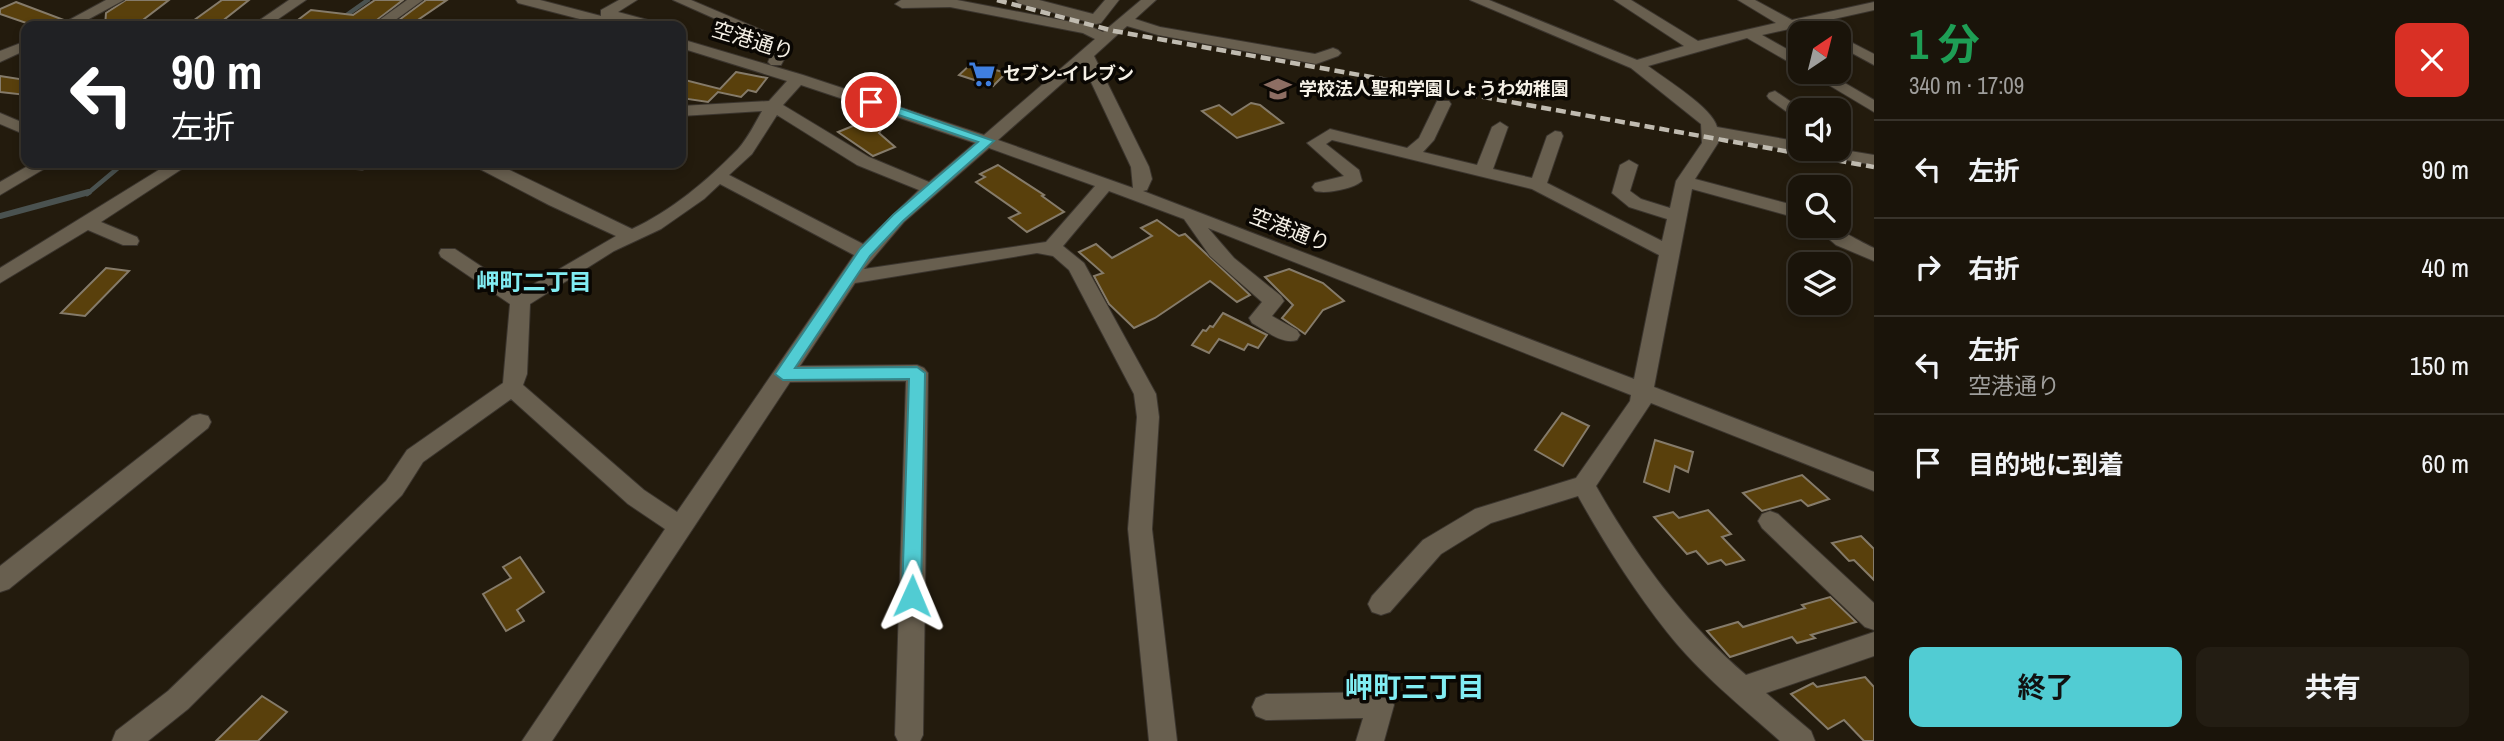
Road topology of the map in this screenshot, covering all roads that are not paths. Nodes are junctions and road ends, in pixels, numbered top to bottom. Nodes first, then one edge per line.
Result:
1 (117, 0) edge
2 (295, 0) edge
3 (416, 0) edge
4 (523, 0) edge
5 (554, 0) edge
6 (630, 0) edge
7 (680, 0) edge
8 (1023, 0) edge
9 (1112, 0) edge
10 (1149, 0) edge
11 (1477, 0) edge
12 (1621, 0) edge
13 (1745, 0) edge
14 (902, 4) dead end
15 (1874, 6) edge
16 (600, 16) junction
17 (1097, 20) junction
18 (75, 21) edge
19 (265, 21) edge
20 (385, 21) edge
21 (589, 21) edge
22 (612, 21) edge
23 (627, 21) edge
24 (1808, 21) edge
25 (1788, 23) edge
26 (1122, 24) junction
27 (1788, 24) edge
28 (1750, 34) junction
29 (686, 35) edge
30 (1105, 39) junction
31 (686, 44) edge
32 (1852, 46) edge
33 (21, 47) edge
34 (1697, 47) junction
35 (1333, 53) dead end
36 (1086, 56) junction
37 (1788, 56) edge
38 (1872, 56) edge
39 (0, 57) edge
40 (776, 62) junction
41 (1636, 65) junction
42 (799, 78) junction
43 (1835, 84) edge
44 (1775, 96) dead end
45 (1443, 104) dead end
46 (774, 106) junction
47 (1788, 106) edge
48 (1874, 107) edge
49 (686, 111) edge
50 (0, 118) edge
51 (1500, 127) dead end
52 (21, 128) edge
53 (1711, 131) junction
54 (1555, 136) dead end
55 (991, 137) junction
56 (1788, 145) edge
57 (1851, 153) edge
58 (1410, 154) junction
59 (1874, 160) edge
60 (1629, 165) dead end
61 (37, 168) edge
62 (168, 168) edge
63 (492, 168) edge
64 (1483, 172) junction
65 (719, 177) junction
66 (1685, 181) junction
67 (1107, 183) junction
68 (1538, 185) junction
69 (1141, 186) junction
70 (1321, 187) dead end
71 (932, 189) junction
72 (0, 190) edge
73 (1788, 210) edge
74 (1191, 215) junction
75 (1676, 216) junction
76 (86, 222) junction
77 (630, 235) junction
78 (1839, 238) edge
79 (130, 242) dead end
80 (1052, 247) junction
81 (1669, 252) junction
82 (448, 253) dead end
83 (865, 253) junction
84 (1874, 255) edge
85 (0, 277) edge
86 (846, 278) junction
87 (520, 301) junction
88 (1290, 334) dead end
89 (783, 374) junction
90 (1644, 386) junction
91 (513, 387) junction
92 (200, 422) dead end
93 (1874, 468) edge
94 (1874, 482) edge
95 (1584, 485) junction
96 (1770, 520) dead end
97 (681, 527) junction
98 (0, 581) edge
99 (1381, 604) dead end
100 (1874, 619) edge
101 (1874, 644) edge
102 (1742, 690) junction
103 (1266, 707) dead end
104 (909, 736) dead end
105 (126, 741) edge
106 (536, 741) edge
107 (1163, 741) edge
108 (1370, 741) edge
109 (1801, 741) edge

1 - 18 street
2 - 19 street
3 - 20 street
4 - 16 street
5 - 16 street
6 - 16 street
7 - 40 street
8 - 17 street
9 - 17 street
10 - 26 street
11 - 41 street
12 - 34 street
13 - 25 street
14 - 30 street
15 - 24 street
16 - 21 street
16 - 22 street
16 - 23 street
17 - 26 street
26 - 30 street
26 - 35 street
27 - 28 street
28 - 34 street
28 - 37 street
29 - 40 street, 空港通り
30 - 36 street
31 - 42 street, 空港通り
32 - 38 street
33 - 39 street
34 - 41 street
36 - 55 street
36 - 69 street
40 - 55 street, 空港通り
41 - 53 street
42 - 46 street
42 - 55 street, 空港通り
43 - 48 street
44 - 47 street
45 - 58 street
46 - 49 street
46 - 65 street
46 - 71 street
50 - 52 street
51 - 64 street
53 - 56 street
53 - 66 street
54 - 68 street
55 - 67 street, 空港通り
55 - 69 street, 空港通り
55 - 71 street
57 - 59 street
58 - 64 street
58 - 70 street
60 - 75 street
61 - 72 street
62 - 76 street
63 - 77 street
64 - 68 street
65 - 77 street
65 - 83 street
66 - 73 street
66 - 75 street
67 - 74 street, 空港通り
67 - 80 street
68 - 81 street
69 - 90 street, 空港通り
71 - 83 street
74 - 88 street
74 - 90 street, 空港通り
75 - 81 street
76 - 79 street
76 - 85 street
77 - 87 street
78 - 84 street
80 - 86 street
80 - 107 street
81 - 90 street
82 - 87 street
83 - 86 street
86 - 89 street
87 - 91 street
89 - 97 street
89 - 104 street
90 - 93 street, 空港通り
90 - 94 street, 空港通り
90 - 95 street
91 - 97 street
91 - 105 street
92 - 98 street
95 - 99 street
95 - 102 street
96 - 100 street
97 - 106 street
101 - 102 street
102 - 109 street
103 - 108 street

